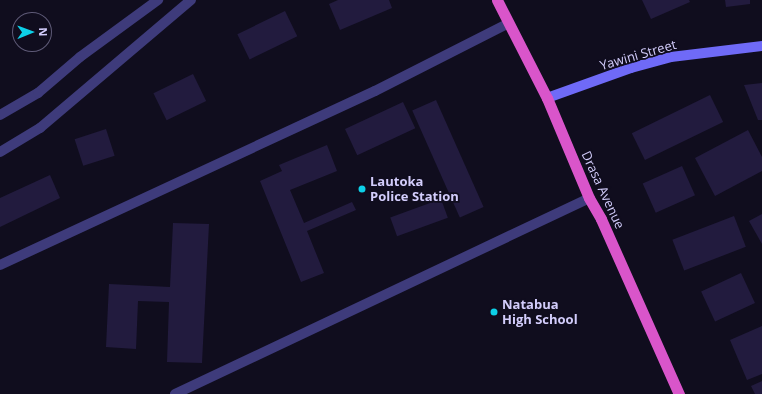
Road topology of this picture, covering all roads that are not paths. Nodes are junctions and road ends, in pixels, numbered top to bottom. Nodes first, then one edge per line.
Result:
1 (158, 0) edge
2 (191, 0) edge
3 (497, 0) edge
4 (509, 23) junction
5 (762, 46) edge
6 (547, 98) junction
7 (0, 115) edge
8 (0, 152) edge
9 (589, 198) junction
10 (0, 265) edge
11 (175, 394) edge
12 (679, 394) edge

1 - 7 street
2 - 8 street
3 - 4 highway, Drasa Avenue
4 - 6 highway, Drasa Avenue
4 - 10 street
5 - 6 main road, Yawini Street
6 - 9 highway, Drasa Avenue
9 - 11 street
9 - 12 highway, Drasa Avenue

